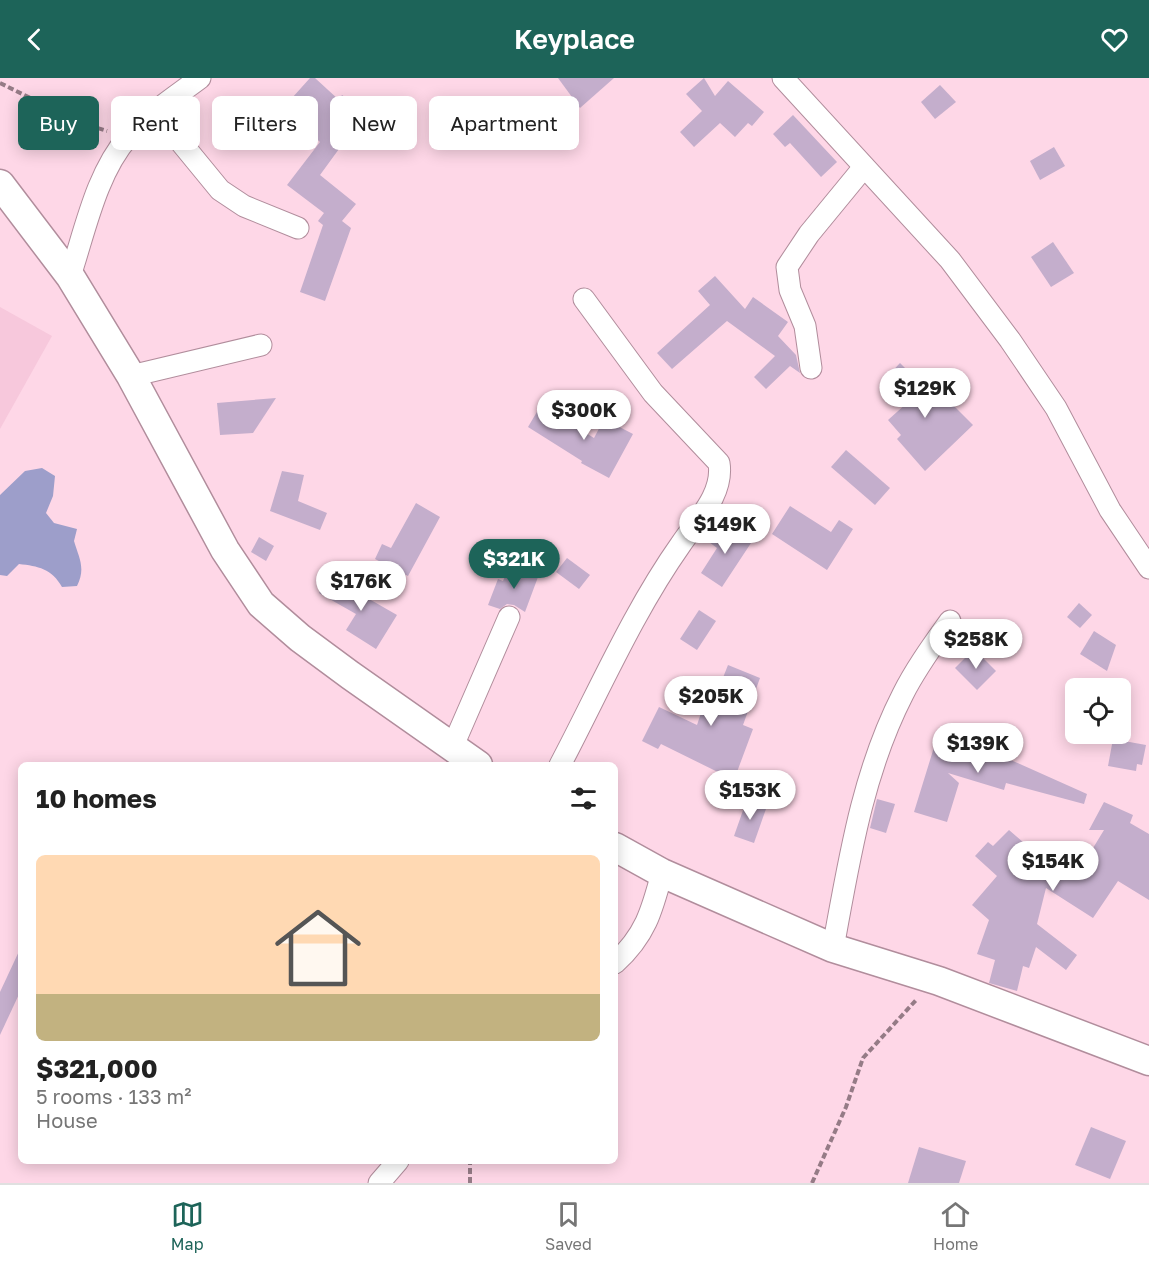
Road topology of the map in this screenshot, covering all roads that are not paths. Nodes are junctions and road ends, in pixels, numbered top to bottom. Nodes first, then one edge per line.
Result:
1 (200, 78) edge
2 (783, 78) edge
3 (177, 96) edge
4 (120, 150) edge
5 (187, 150) edge
6 (864, 167) junction
7 (0, 184) edge
8 (298, 228) dead end
9 (70, 276) junction
10 (584, 299) dead end
11 (261, 345) dead end
12 (811, 369) dead end
13 (131, 376) junction
14 (1149, 568) edge
15 (509, 617) dead end
16 (950, 621) dead end
17 (452, 748) junction
18 (473, 762) edge
19 (562, 762) edge
20 (618, 849) edge
21 (662, 873) junction
22 (833, 948) junction
23 (618, 960) edge
24 (1149, 1061) edge
25 (395, 1164) edge
26 (379, 1183) edge

1 - 3 street
2 - 6 street
4 - 9 street
5 - 8 street
6 - 12 street
6 - 14 street
7 - 9 street
9 - 13 street
10 - 19 street
11 - 13 street
13 - 17 street
15 - 17 street
16 - 22 street
17 - 18 street
20 - 21 street
21 - 22 street
21 - 23 street
22 - 24 street
25 - 26 street

